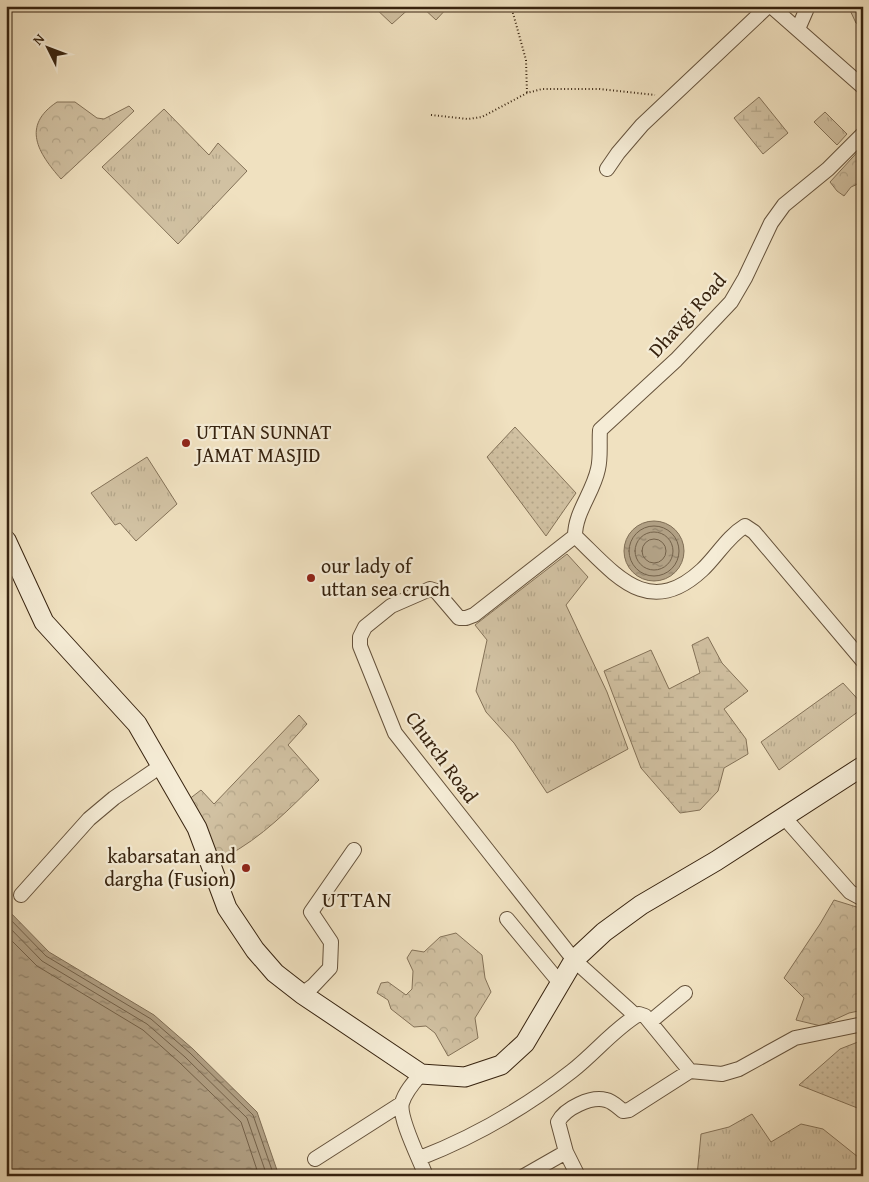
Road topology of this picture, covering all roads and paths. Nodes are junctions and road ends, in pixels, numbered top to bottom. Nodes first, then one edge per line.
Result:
1 (511, 6) edge
2 (769, 6) edge
3 (808, 6) edge
4 (798, 30) junction
5 (863, 87) edge
6 (527, 93) junction
7 (672, 97) junction
8 (431, 115) dead end
9 (863, 134) edge
10 (608, 169) dead end
11 (575, 536) junction
12 (6, 540) edge
13 (863, 661) edge
14 (161, 766) junction
15 (863, 766) edge
16 (783, 816) junction
17 (354, 850) dead end
18 (21, 895) dead end
19 (863, 899) edge
20 (507, 919) dead end
21 (574, 960) junction
22 (560, 983) junction
23 (685, 993) dead end
24 (302, 994) junction
25 (636, 1016) junction
26 (650, 1022) junction
27 (863, 1024) edge
28 (690, 1070) junction
29 (421, 1074) junction
30 (401, 1104) junction
31 (566, 1152) junction
32 (420, 1158) junction
33 (315, 1159) dead end
34 (426, 1176) edge
35 (524, 1176) edge
36 (578, 1176) edge

1 - 6 path
2 - 4 street
2 - 7 street
3 - 4 street
4 - 5 street
6 - 7 path
6 - 8 path
7 - 10 street
9 - 11 street, Dhavgi Road
11 - 13 street
11 - 21 street, Church Road
12 - 14 street
14 - 18 street
14 - 24 street
15 - 16 street
16 - 19 street
16 - 21 street
17 - 24 street
20 - 22 street
21 - 22 street
21 - 25 street
22 - 29 street
23 - 26 street
24 - 29 street
25 - 26 street
25 - 32 street
26 - 28 street
27 - 28 street
28 - 31 street
29 - 30 street
30 - 32 street
30 - 33 street
31 - 35 street
31 - 36 street
32 - 34 street

